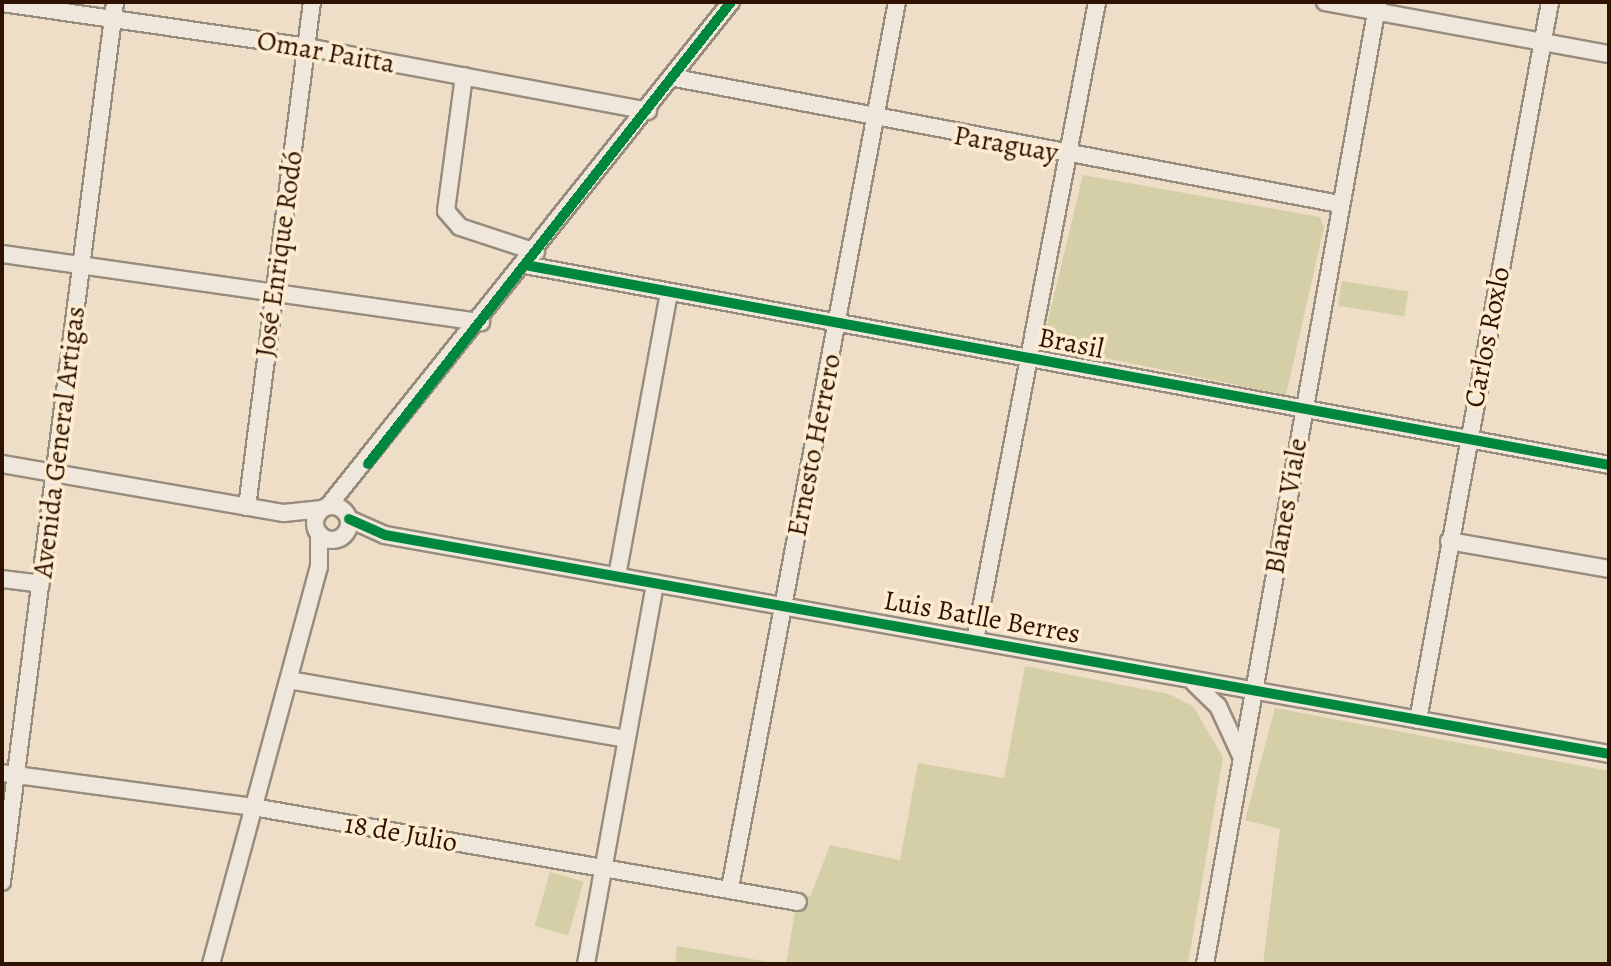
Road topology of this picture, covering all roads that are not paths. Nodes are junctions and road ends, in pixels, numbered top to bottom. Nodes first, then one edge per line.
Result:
1 (312, 2) edge
2 (731, 2) edge
3 (897, 2) edge
4 (1097, 2) edge
5 (1325, 2) edge
6 (1550, 2) edge
7 (2, 3) edge
8 (1377, 7) edge
9 (114, 10) edge
10 (1543, 42) junction
11 (307, 47) junction
12 (1609, 54) edge
13 (464, 76) junction
14 (675, 78) junction
15 (648, 111) junction
16 (874, 121) junction
17 (1069, 155) junction
18 (1339, 204) junction
19 (536, 252) junction
20 (2, 254) edge
21 (525, 265) junction
22 (82, 267) junction
23 (273, 293) junction
24 (669, 294) junction
25 (481, 322) junction
26 (838, 326) junction
27 (1027, 359) junction
28 (1303, 412) junction
29 (1467, 441) junction
30 (2, 464) edge
31 (1609, 465) edge
32 (56, 474) junction
33 (247, 507) junction
34 (336, 511) junction
35 (284, 513) junction
36 (327, 535) junction
37 (385, 535) junction
38 (1449, 541) junction
39 (1609, 569) edge
40 (617, 576) junction
41 (2, 579) edge
42 (655, 583) junction
43 (41, 584) junction
44 (783, 606) junction
45 (975, 640) junction
46 (289, 680) junction
47 (1193, 682) junction
48 (1253, 691) junction
49 (1418, 720) junction
50 (626, 739) junction
51 (1609, 754) edge
52 (1243, 762) junction
53 (9, 774) edge
54 (253, 807) junction
55 (602, 868) junction
56 (2, 882) edge
57 (730, 888) junction
58 (798, 902) dead end
59 (211, 964) edge
60 (586, 964) edge
61 (1205, 964) edge

1 - 11 street, José Enrique Rodó
2 - 14 street
3 - 16 street, Ernesto Herrero
4 - 17 street
5 - 8 street
6 - 10 street, Carlos Roxlo
7 - 9 street, Omar Paitta
8 - 10 street
8 - 18 street, Blanes Viale
9 - 11 street, Omar Paitta
9 - 22 street, Avenida General Artigas
10 - 12 street
10 - 29 street, Carlos Roxlo
11 - 13 street, Omar Paitta
11 - 23 street, José Enrique Rodó
13 - 15 street, Omar Paitta
13 - 19 street
14 - 15 street
14 - 16 street, Paraguay
15 - 19 street
16 - 17 street, Paraguay
16 - 26 street, Ernesto Herrero
17 - 18 street, Paraguay
17 - 27 street
18 - 28 street, Blanes Viale
19 - 21 street
20 - 22 street
21 - 24 street, Brasil
21 - 25 street
22 - 23 street
22 - 32 street, Avenida General Artigas
23 - 25 street
23 - 33 street, José Enrique Rodó
24 - 26 street, Brasil
24 - 40 street
25 - 34 street
26 - 27 street, Brasil
26 - 44 street, Ernesto Herrero
27 - 28 street, Brasil
27 - 45 street
28 - 29 street, Brasil
28 - 48 street, Blanes Viale
29 - 31 street, Brasil
29 - 38 street, Carlos Roxlo
30 - 32 street, Luis Batlle Berres
32 - 33 street, Luis Batlle Berres
32 - 43 street, Avenida General Artigas
33 - 35 street, Luis Batlle Berres
34 - 35 street, Luis Batlle Berres
34 - 36 street
34 - 36 street
34 - 37 street, Luis Batlle Berres
35 - 36 street, Luis Batlle Berres
36 - 37 street, Luis Batlle Berres
36 - 46 street
37 - 40 street, Luis Batlle Berres
38 - 39 street
38 - 49 street, Carlos Roxlo
40 - 42 street, Luis Batlle Berres
41 - 43 street
42 - 44 street, Luis Batlle Berres
42 - 50 street
43 - 53 street, Avenida General Artigas
44 - 45 street, Luis Batlle Berres
44 - 57 street, Ernesto Herrero
45 - 47 street, Luis Batlle Berres
46 - 50 street
46 - 54 street
47 - 48 street, Luis Batlle Berres
47 - 52 street
48 - 49 street, Luis Batlle Berres
48 - 52 street, Blanes Viale
49 - 51 street, Luis Batlle Berres
50 - 55 street
52 - 61 street, Blanes Viale
53 - 54 street, 18 de Julio
53 - 56 street, Avenida General Artigas
54 - 55 street, 18 de Julio
54 - 59 street
55 - 57 street, 18 de Julio
55 - 60 street
57 - 58 street, 18 de Julio

